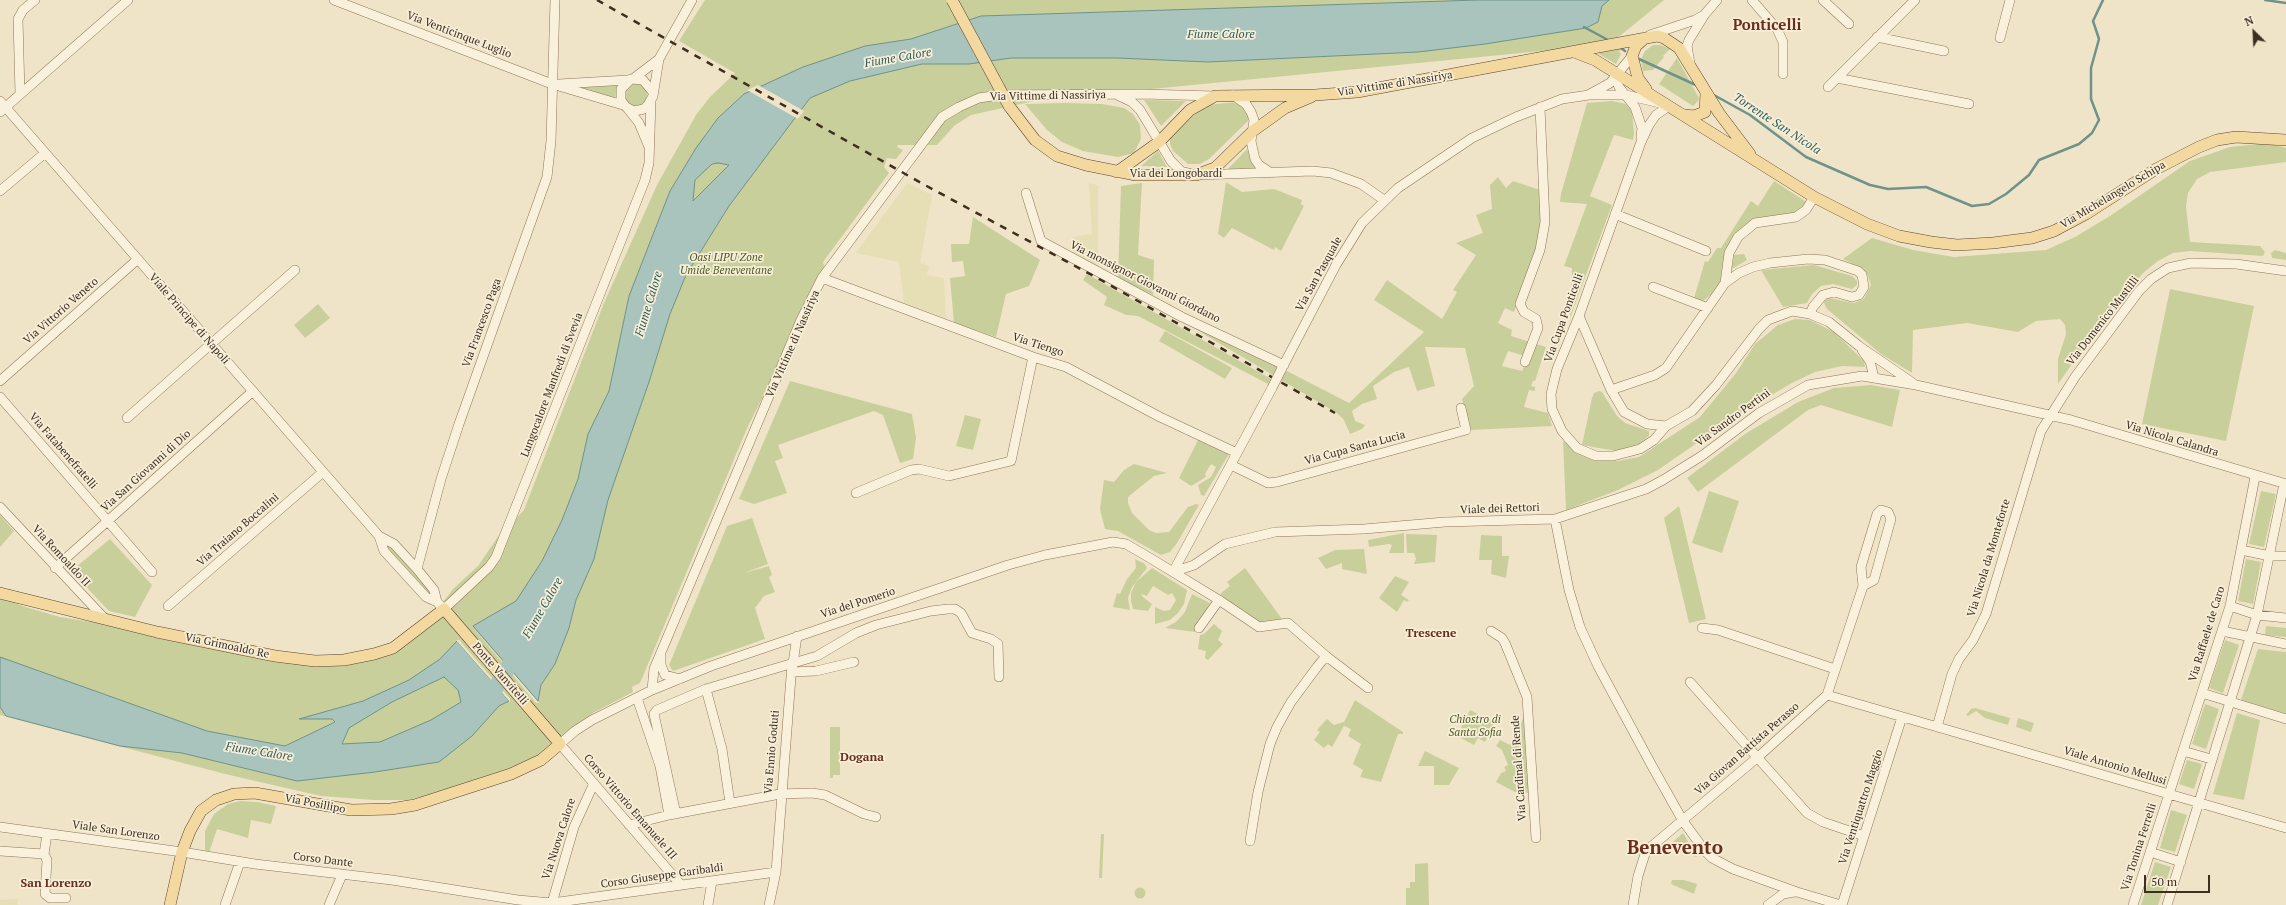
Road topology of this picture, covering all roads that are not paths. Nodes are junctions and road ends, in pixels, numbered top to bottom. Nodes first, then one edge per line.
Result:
1 (35, 0) edge
2 (128, 0) edge
3 (334, 0) edge
4 (555, 0) edge
5 (692, 0) edge
6 (952, 0) edge
7 (1717, 0) edge
8 (1752, 0) edge
9 (1823, 0) edge
10 (1916, 0) edge
11 (2010, 0) edge
12 (1705, 14) junction
13 (1849, 24) dead end
14 (1645, 37) junction
15 (1877, 37) junction
16 (2000, 38) dead end
17 (1944, 51) dead end
18 (1574, 52) junction
19 (1632, 56) junction
20 (659, 59) junction
21 (1690, 64) junction
22 (1783, 74) dead end
23 (1617, 76) junction
24 (1837, 78) junction
25 (631, 79) junction
26 (552, 84) junction
27 (1828, 86) dead end
28 (652, 90) junction
29 (1706, 92) junction
30 (1650, 93) junction
31 (20, 94) junction
32 (1116, 94) junction
33 (1233, 95) junction
34 (1315, 95) junction
35 (1589, 95) junction
36 (1626, 95) junction
37 (1215, 96) junction
38 (651, 101) junction
39 (1969, 104) dead end
40 (1669, 106) junction
41 (2, 107) edge
42 (626, 107) junction
43 (1540, 107) junction
44 (1680, 114) junction
45 (1253, 131) junction
46 (2286, 140) edge
47 (1159, 142) junction
48 (1641, 142) junction
49 (650, 150) junction
50 (45, 153) junction
51 (1764, 166) junction
52 (1117, 172) junction
53 (1271, 173) junction
54 (1196, 175) junction
55 (0, 191) edge
56 (1026, 193) dead end
57 (1814, 197) junction
58 (1384, 200) junction
59 (1615, 214) junction
60 (1706, 251) dead end
61 (138, 259) junction
62 (295, 270) dead end
63 (2286, 270) edge
64 (822, 278) junction
65 (1725, 283) junction
66 (1653, 288) dead end
67 (1708, 308) junction
68 (1810, 314) junction
69 (1579, 316) junction
70 (212, 344) junction
71 (1859, 346) junction
72 (1033, 357) junction
73 (1877, 358) junction
74 (1525, 362) dead end
75 (1283, 368) junction
76 (1877, 378) junction
77 (0, 381) edge
78 (1916, 385) junction
79 (1611, 390) junction
80 (253, 391) junction
81 (0, 397) edge
82 (1461, 408) dead end
83 (2051, 415) junction
84 (127, 418) dead end
85 (1666, 426) junction
86 (1237, 453) junction
87 (1231, 465) junction
88 (323, 472) junction
89 (2256, 477) junction
90 (2285, 484) edge
91 (856, 494) dead end
92 (0, 507) edge
93 (1555, 519) junction
94 (107, 522) junction
95 (386, 544) junction
96 (2241, 550) junction
97 (2270, 556) junction
98 (2286, 556) edge
99 (55, 568) junction
100 (417, 569) junction
101 (152, 572) dead end
102 (1173, 572) junction
103 (1862, 586) junction
104 (0, 592) edge
105 (1219, 600) junction
106 (436, 601) junction
107 (168, 606) dead end
108 (2230, 606) junction
109 (2257, 615) junction
110 (2286, 618) edge
111 (105, 619) junction
112 (1199, 628) dead end
113 (1702, 628) dead end
114 (1491, 631) dead end
115 (2222, 631) junction
116 (797, 636) junction
117 (2250, 638) junction
118 (2286, 644) edge
119 (661, 655) junction
120 (1326, 656) junction
121 (854, 662) dead end
122 (791, 668) junction
123 (1836, 668) junction
124 (999, 677) dead end
125 (680, 679) junction
126 (1690, 682) dead end
127 (1368, 688) dead end
128 (706, 689) junction
129 (652, 690) junction
130 (2202, 693) junction
131 (1827, 695) junction
132 (637, 698) junction
133 (2229, 703) junction
134 (1902, 717) junction
135 (2286, 719) edge
136 (1937, 727) junction
137 (560, 744) junction
138 (2183, 751) junction
139 (1758, 757) junction
140 (2211, 759) junction
141 (663, 765) junction
142 (594, 783) junction
143 (780, 794) junction
144 (2168, 796) junction
145 (730, 803) junction
146 (2198, 803) junction
147 (673, 815) junction
148 (876, 817) dead end
149 (1684, 821) junction
150 (629, 826) junction
151 (0, 827) edge
152 (2286, 828) edge
153 (46, 834) junction
154 (1864, 836) junction
155 (1536, 838) dead end
156 (1250, 841) dead end
157 (0, 851) edge
158 (182, 852) junction
159 (2150, 852) junction
160 (44, 854) junction
161 (240, 862) junction
162 (2181, 862) junction
163 (776, 872) junction
164 (342, 875) junction
165 (712, 881) junction
166 (681, 886) junction
167 (1796, 892) junction
168 (66, 898) dead end
169 (552, 903) junction
170 (170, 905) edge
171 (226, 905) edge
172 (329, 905) edge
173 (708, 905) edge
174 (769, 905) edge
175 (1633, 905) edge
176 (1768, 905) edge
177 (1842, 905) edge
178 (2133, 905) edge
179 (2167, 905) edge

1 - 31 street
2 - 31 street
3 - 26 street, Via Venticinque Luglio
4 - 26 street, Via Francesco Paga
5 - 20 street
6 - 52 main road, Via dei Longobardi, bridge
7 - 12 street
8 - 22 street
9 - 13 street
10 - 15 street
11 - 16 street
12 - 14 street
12 - 21 street
14 - 18 main road, Via Vittime di Nassiriya
14 - 19 main road
14 - 21 main road, Via Vittime di Nassiriya
15 - 17 street
15 - 24 street
18 - 23 main road
18 - 34 main road, Via Vittime di Nassiriya
19 - 23 street
19 - 30 main road
20 - 25 street
20 - 28 street
21 - 29 main road, Via Vittime di Nassiriya
23 - 30 main road
23 - 35 street
23 - 36 street
24 - 27 street
24 - 39 street
25 - 26 street, Via Venticinque Luglio
25 - 28 street
25 - 42 street
26 - 42 street, Via Venticinque Luglio
26 - 100 street, Via Francesco Paga
28 - 38 street
29 - 44 main road
29 - 51 main road, Via Vittime di Nassiriya
30 - 40 main road
31 - 41 street
32 - 37 street, Via Vittime di Nassiriya
32 - 47 street
32 - 64 street, Via Vittime di Nassiriya
33 - 34 main road, Via Vittime di Nassiriya
33 - 37 main road, Via Vittime di Nassiriya
33 - 45 street
34 - 45 main road
35 - 36 street
35 - 43 street, Via San Pasquale
36 - 40 street
36 - 48 street
37 - 47 main road
38 - 42 street
38 - 49 street, Lungocalore Manfredi di Svevia
40 - 44 main road
40 - 48 street, Via Cupa Ponticelli
41 - 50 street, Viale Principe di Napoli
42 - 49 street
43 - 58 street, Via San Pasquale
43 - 74 street
44 - 51 main road
45 - 53 street
45 - 54 main road
46 - 57 main road, Via Michelangelo Schipa
47 - 52 main road
47 - 54 street
48 - 59 street, Via Cupa Ponticelli
49 - 106 street, Lungocalore Manfredi di Svevia
50 - 55 street
50 - 61 street, Viale Principe di Napoli
51 - 57 main road, Via Michelangelo Schipa
52 - 54 main road, Via dei Longobardi
53 - 54 street, Via dei Longobardi
53 - 58 street, Via dei Longobardi
56 - 75 street, Via monsignor Giovanni Giordano
57 - 65 street
58 - 75 street, Via San Pasquale
59 - 60 street
59 - 69 street, Via Cupa Ponticelli
61 - 70 street, Viale Principe di Napoli
61 - 77 street, Via Vittorio Veneto
62 - 70 street
63 - 83 street, Via Domenico Mustilli
64 - 72 street, Via Tiengo
64 - 119 street, Via Vittime di Nassiriya
65 - 67 street
65 - 68 street
66 - 67 street
67 - 79 street
68 - 71 street, Via Cupa Ponticelli
68 - 85 street, Via Cupa Ponticelli
69 - 79 street
69 - 85 street, Via Cupa Ponticelli
70 - 80 street, Viale Principe di Napoli
70 - 84 street
71 - 73 street
71 - 76 street
72 - 86 street, Via Tiengo
72 - 91 street
73 - 76 street
73 - 78 street
75 - 86 street, Via San Pasquale, bridge
76 - 78 street, Via Sandro Pertini
76 - 93 street, Via Sandro Pertini
78 - 83 street, Via Sandro Pertini
79 - 85 street
80 - 88 street, Viale Principe di Napoli
80 - 94 street, Via San Giovanni di Dio
81 - 94 street, Via Fatabenefratelli
82 - 87 street, Via Cupa Santa Lucia
83 - 89 street, Via Nicola Calandra
83 - 136 street, Via Nicola da Monteforte
86 - 87 street, Via San Pasquale
87 - 102 street, Via San Pasquale
88 - 95 street, Viale Principe di Napoli
88 - 107 street, Via Traiano Boccalini
89 - 90 street, Via Nicola Calandra
89 - 96 street, Via Raffaele de Caro
90 - 97 street
92 - 99 street, Via Romoaldo II
93 - 102 street, Viale dei Rettori
93 - 149 street, Viale dei Rettori
94 - 99 street, Via San Giovanni di Dio
94 - 101 street, Via Fatabenefratelli
95 - 100 street
95 - 106 street
96 - 97 street
96 - 108 street, Via Raffaele de Caro
97 - 98 street
97 - 109 street
99 - 111 street, Via Romoaldo II
100 - 106 street
102 - 105 street, Via del Pomerio
102 - 116 street, Via del Pomerio
103 - 103 street
103 - 123 street
104 - 111 main road, Via Grimoaldo Re
105 - 112 street
105 - 120 street, Via del Pomerio
106 - 111 main road, Via Grimoaldo Re
106 - 137 main road, Ponte Vanvitelli
108 - 109 street
108 - 115 street, Via Raffaele de Caro
109 - 110 street
109 - 117 street
113 - 123 street
114 - 155 street, Via Cardinal di Rende
115 - 117 street
115 - 130 street, Via Raffaele de Caro
116 - 122 street, Via Ennio Goduti
116 - 125 street, Via del Pomerio
117 - 118 street
117 - 133 street
119 - 125 street
119 - 129 street, Via Vittime di Nassiriya
120 - 127 street
120 - 156 street
121 - 122 street
122 - 124 street
122 - 128 street
122 - 143 street, Via Ennio Goduti
123 - 131 street
125 - 129 street, Via del Pomerio
126 - 139 street
128 - 141 street
128 - 145 street
129 - 132 street, Via del Pomerio
130 - 133 street
130 - 138 street, Via Raffaele de Caro
131 - 134 street, Viale Antonio Mellusi
131 - 139 street, Via Giovan Battista Perasso
132 - 137 street, Via del Pomerio
132 - 141 street
133 - 135 street
133 - 140 street
134 - 136 street, Viale Antonio Mellusi
134 - 154 street, Via Ventiquattro Maggio
136 - 144 street, Viale Antonio Mellusi
137 - 142 street, Corso Vittorio Emanuele III
137 - 158 main road, Via Posillipo
138 - 140 street
138 - 144 street, Via Raffaele de Caro
139 - 149 street, Via Giovan Battista Perasso
139 - 154 street
140 - 146 street
141 - 147 street
142 - 150 street, Corso Vittorio Emanuele III
142 - 169 street, Via Nuova Calore
143 - 145 street
143 - 148 street
143 - 163 street, Via Ennio Goduti
144 - 146 street, Viale Antonio Mellusi
144 - 159 street, Via Tonina Ferrelli
145 - 147 street
146 - 152 street, Viale Antonio Mellusi
146 - 162 street
147 - 150 street
149 - 167 street, Viale dei Rettori
149 - 175 street, Via Giovan Battista Perasso
150 - 166 street, Corso Vittorio Emanuele III
151 - 153 street, Viale San Lorenzo
153 - 158 street, Viale San Lorenzo
153 - 160 street
154 - 177 street, Via Ventiquattro Maggio
157 - 160 street
158 - 161 street, Corso Dante
158 - 170 main road, Via Posillipo
159 - 162 street
159 - 178 street, Via Tonina Ferrelli
160 - 168 street
161 - 164 street, Corso Dante
161 - 171 street
162 - 179 street
163 - 165 street, Corso Giuseppe Garibaldi
163 - 174 street, Via Ennio Goduti
164 - 169 street, Corso Dante
164 - 172 street
165 - 166 street, Corso Giuseppe Garibaldi
165 - 173 street
166 - 169 street, Corso Giuseppe Garibaldi
167 - 176 street
167 - 177 street, Viale dei Rettori

